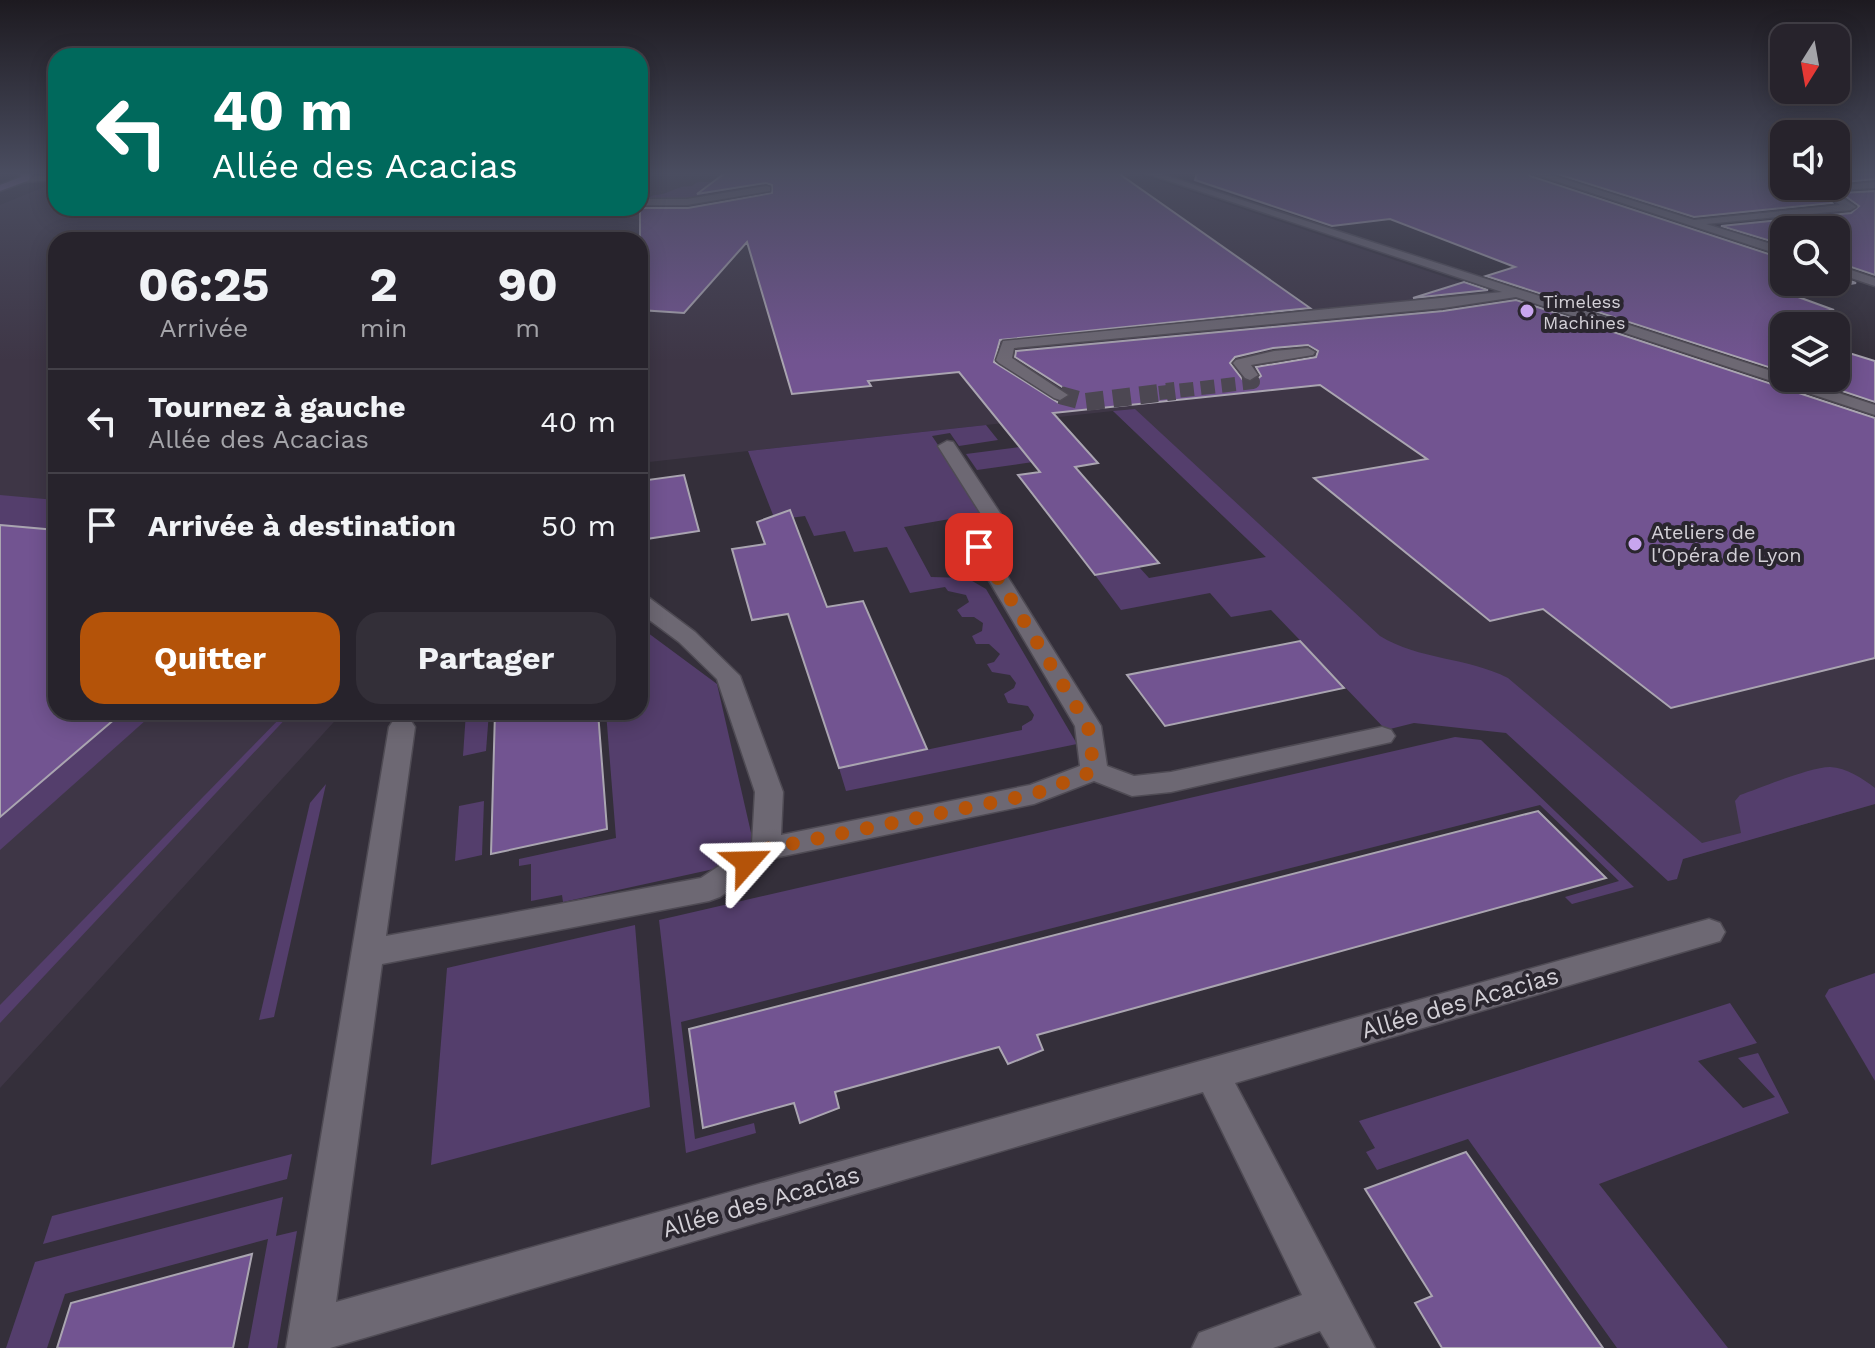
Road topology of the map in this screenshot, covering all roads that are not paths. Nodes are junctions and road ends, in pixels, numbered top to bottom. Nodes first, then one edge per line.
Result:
1 (1341, 236) edge
2 (1733, 236) edge
3 (1770, 248) edge
4 (1850, 274) edge
5 (1875, 282) edge
6 (1517, 294) junction
7 (1308, 352) dead end
8 (1250, 375) tunnel mouth
9 (1060, 395) tunnel mouth
10 (1875, 410) edge
11 (947, 446) dead end
12 (648, 608) edge
13 (402, 727) dead end
14 (1382, 736) dead end
15 (1094, 771) junction
16 (766, 849) junction
17 (1709, 932) dead end
18 (368, 953) junction
19 (1212, 1074) junction
20 (1330, 1306) junction
21 (310, 1339) edge
22 (1214, 1348) edge
23 (1353, 1348) edge

1 - 6 street
2 - 3 street
4 - 5 street
6 - 9 street
6 - 10 street
7 - 8 street
11 - 15 street
12 - 16 street
13 - 18 street, Allée des Acacias
14 - 15 street
15 - 16 street
16 - 18 street
17 - 19 street, Allée des Acacias
18 - 21 street, Allée des Acacias
19 - 20 street
19 - 21 street, Allée des Acacias
20 - 22 street
20 - 23 street

